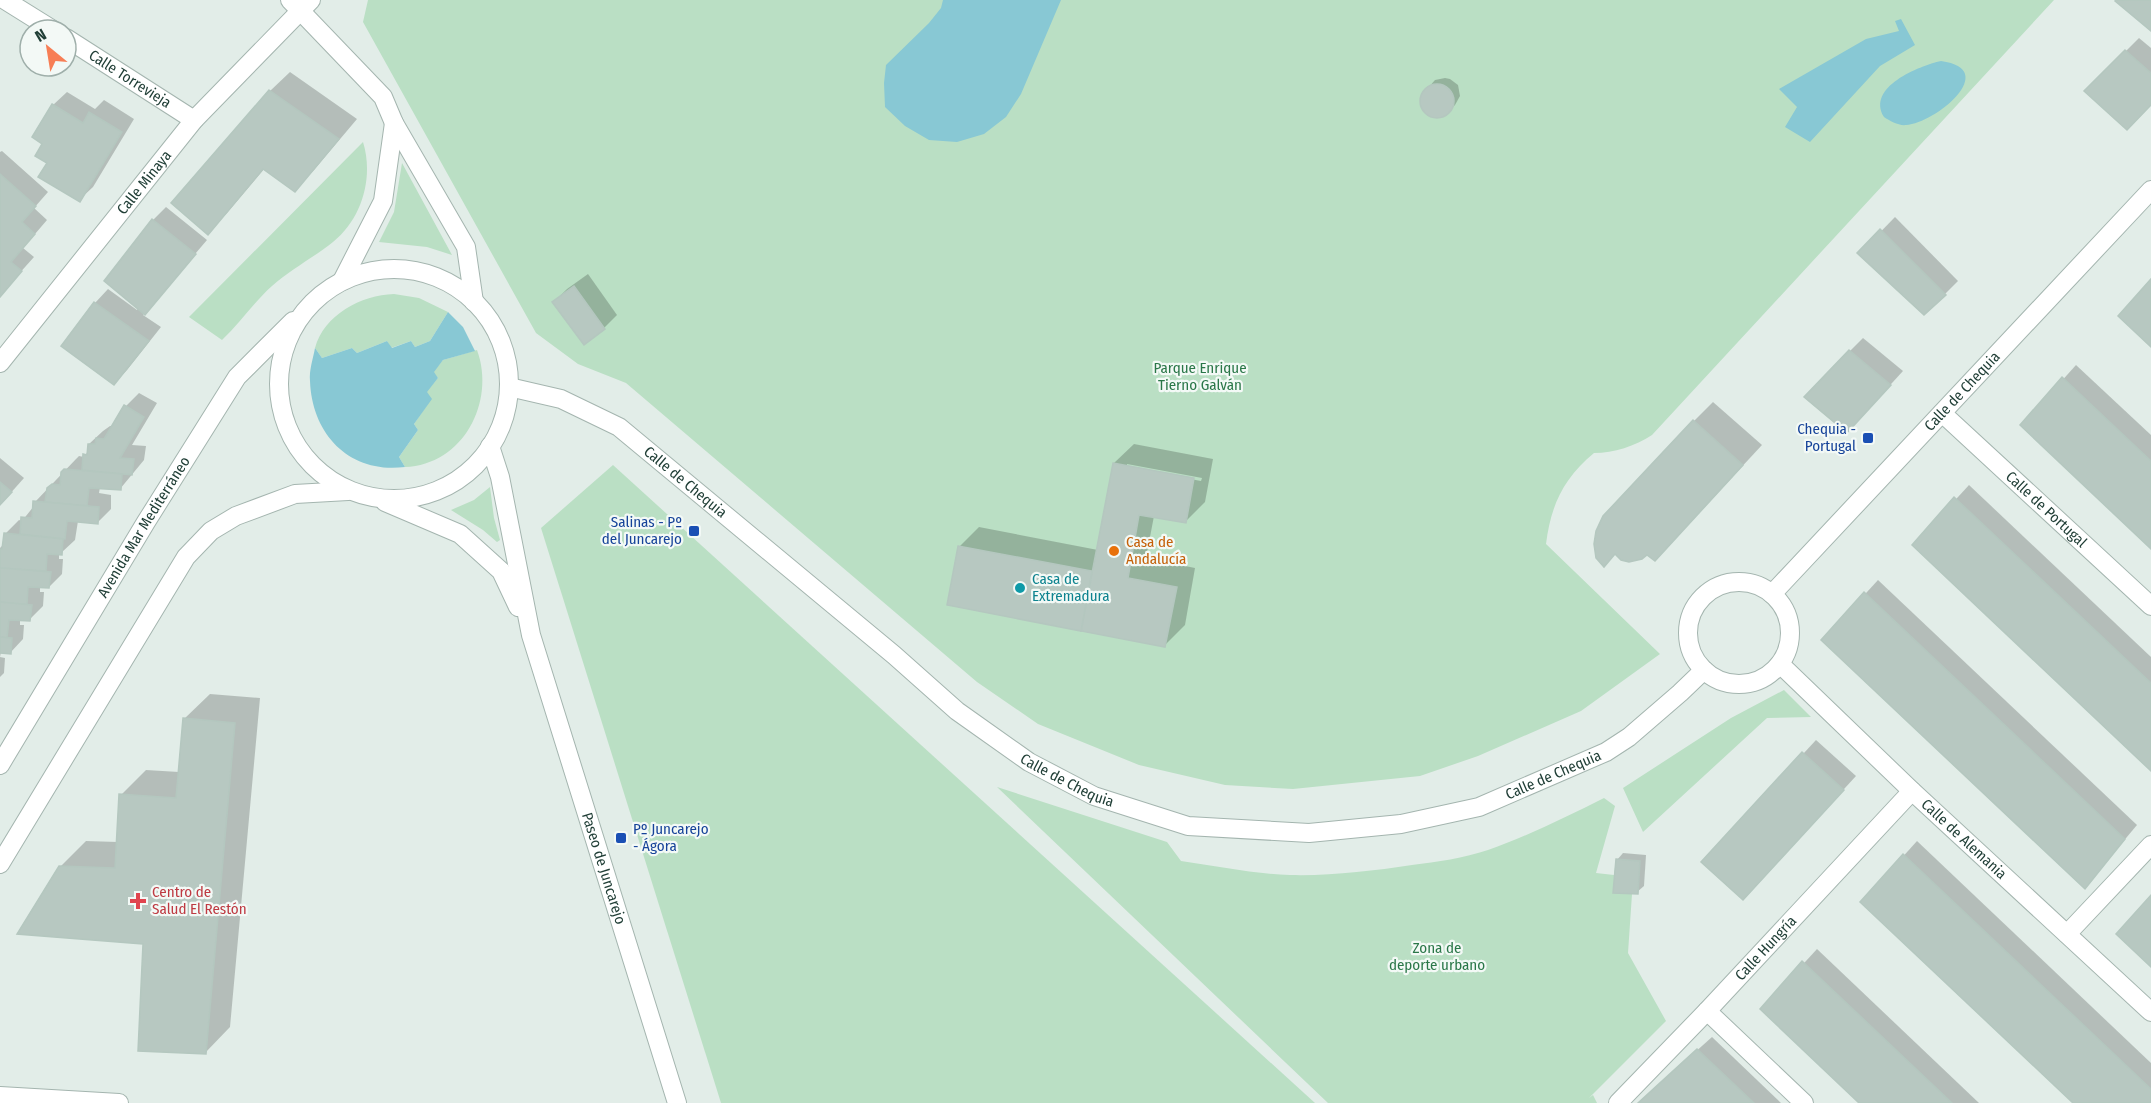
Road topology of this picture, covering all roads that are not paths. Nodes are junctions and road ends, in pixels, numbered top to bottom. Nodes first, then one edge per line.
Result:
1 (5, 0) edge
2 (300, 4) edge
3 (34, 18) edge
4 (78, 46) edge
5 (194, 120) junction
6 (394, 123) junction
7 (2151, 190) edge
8 (342, 281) junction
9 (474, 302) junction
10 (309, 306) junction
11 (0, 363) edge
12 (509, 387) junction
13 (1942, 413) junction
14 (490, 446) junction
15 (348, 491) junction
16 (375, 498) junction
17 (1772, 594) junction
18 (2151, 606) edge
19 (531, 634) junction
20 (1780, 664) junction
21 (1704, 670) junction
22 (0, 765) edge
23 (1912, 791) junction
24 (2151, 845) edge
25 (0, 864) edge
26 (2067, 934) junction
27 (1707, 1011) junction
28 (2151, 1012) edge
29 (0, 1096) edge
30 (119, 1103) edge
31 (677, 1103) edge
32 (1618, 1103) edge
33 (1804, 1103) edge

1 - 3 street
2 - 5 street, Calle Minaya
2 - 6 street
4 - 5 street, Calle Torrevieja
5 - 11 street, Calle Minaya
6 - 8 street
6 - 9 street
7 - 13 street, Calle de Chequia
8 - 9 street
8 - 10 street
9 - 12 street
10 - 15 street
10 - 22 street, Avenida Mar Mediterráneo
12 - 14 street
12 - 21 street, Calle de Chequia
13 - 17 street, Calle de Chequia
13 - 18 street, Calle de Portugal
14 - 16 street
14 - 19 street, Paseo de Juncarejo
15 - 16 street
15 - 25 street
16 - 19 street, Paseo de Juncarejo
17 - 20 street
17 - 21 street
19 - 31 street, Paseo de Juncarejo
20 - 21 street
20 - 23 street, Calle de Alemania
23 - 26 street, Calle de Alemania
23 - 27 street, Calle Hungría
24 - 26 street
26 - 28 street, Calle de Alemania
27 - 32 street, Calle Hungría
27 - 33 street
29 - 30 street

